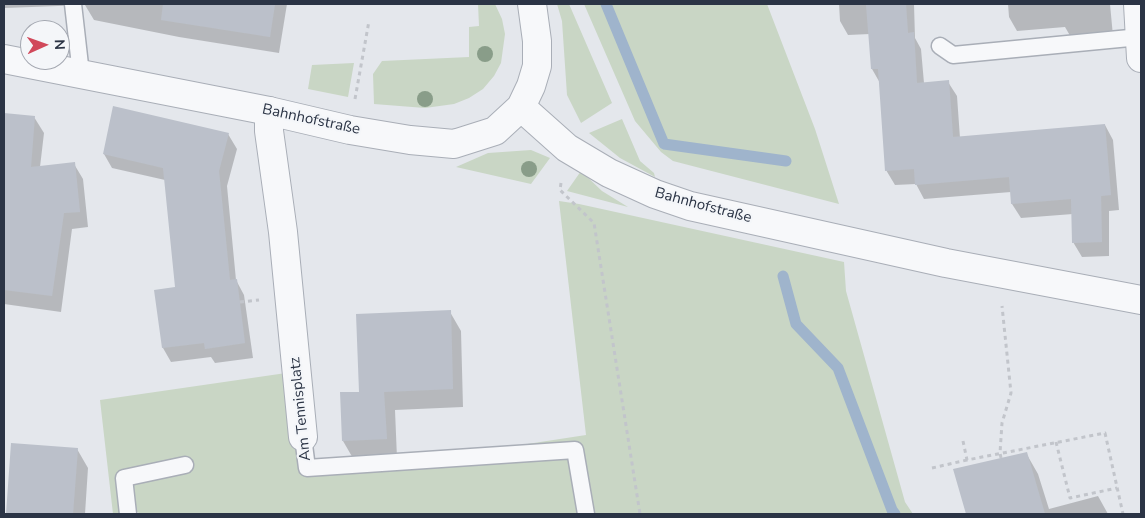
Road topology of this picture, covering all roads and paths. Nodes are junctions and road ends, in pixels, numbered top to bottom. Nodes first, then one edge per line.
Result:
1 (73, 4) edge
2 (532, 4) edge
3 (1138, 4) edge
4 (369, 21) dead end
5 (940, 46) dead end
6 (1140, 48) edge
7 (4, 59) edge
8 (81, 74) junction
9 (521, 107) junction
10 (269, 111) junction
11 (350, 130) junction
12 (567, 148) junction
13 (998, 273) junction
14 (1141, 300) edge
15 (303, 437) joint
16 (963, 441) dead end
17 (1056, 442) junction
18 (1000, 453) junction
19 (1001, 458) dead end
20 (967, 460) junction
21 (185, 465) dead end
22 (932, 468) dead end
23 (1118, 488) junction
24 (128, 514) edge
25 (586, 514) edge
26 (640, 514) edge
27 (1123, 514) edge

1 - 8 lane
2 - 9 street
3 - 6 street
4 - 11 path
5 - 6 lane
7 - 8 street, Bahnhofstraße
8 - 10 street, Bahnhofstraße
9 - 11 street, Bahnhofstraße
9 - 12 street, Bahnhofstraße
10 - 11 street, Bahnhofstraße
10 - 15 street, Am Tennisplatz
12 - 13 street, Bahnhofstraße
12 - 26 path
13 - 14 street, Bahnhofstraße
13 - 18 path
15 - 25 lane, Am Tennisplatz
16 - 20 path
17 - 18 path
17 - 23 path
17 - 23 path
18 - 19 path
18 - 20 path
20 - 22 path
21 - 24 lane
23 - 27 path

